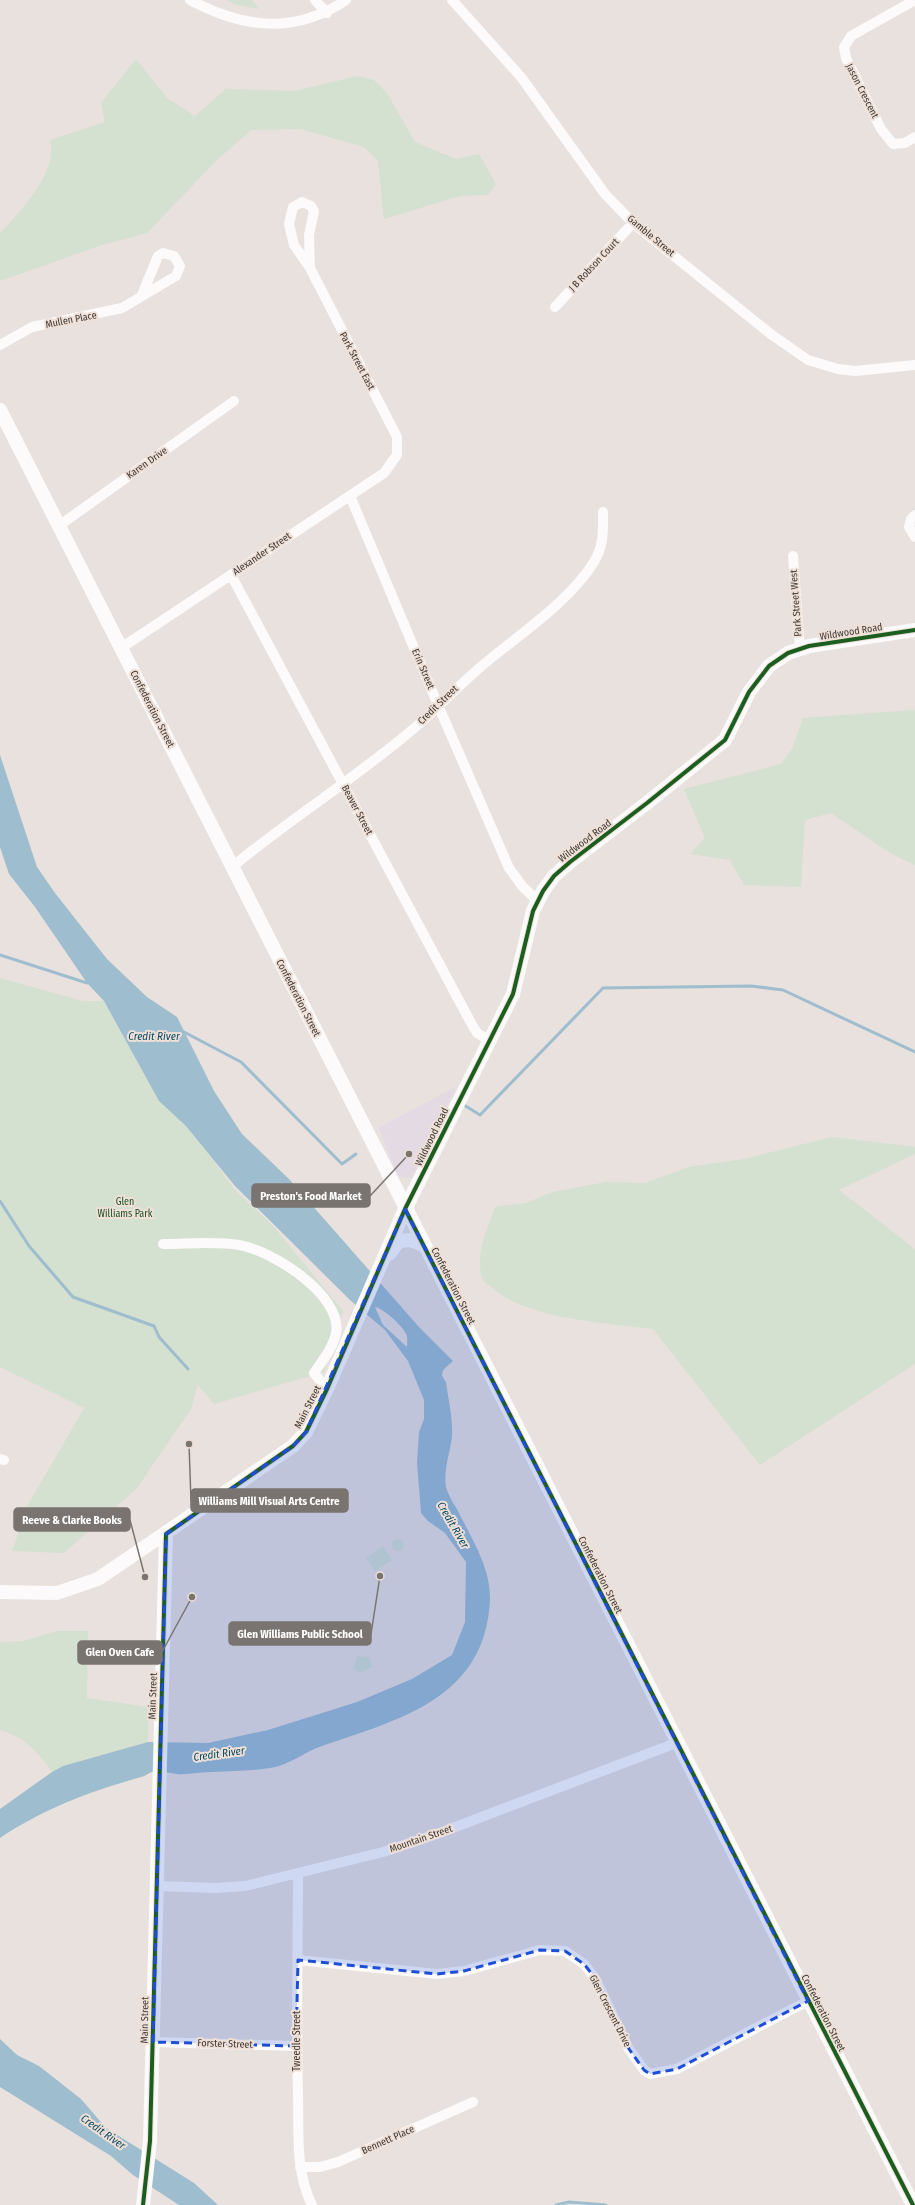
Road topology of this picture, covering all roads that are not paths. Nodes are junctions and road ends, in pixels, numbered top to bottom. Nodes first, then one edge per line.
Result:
1 (190, 0) edge
2 (315, 0) edge
3 (346, 0) edge
4 (452, 0) edge
5 (915, 0) edge
6 (327, 13) junction
7 (915, 137) edge
8 (633, 222) junction
9 (310, 268) junction
10 (142, 295) dead end
11 (555, 307) dead end
12 (0, 345) edge
13 (915, 365) edge
14 (234, 401) dead end
15 (0, 410) edge
16 (397, 455) joint
17 (350, 496) junction
18 (603, 512) dead end
19 (915, 515) edge
20 (60, 525) junction
21 (915, 537) edge
22 (793, 556) dead end
23 (231, 575) junction
24 (915, 630) edge
25 (121, 648) junction
26 (800, 650) junction
27 (438, 706) junction
28 (344, 784) junction
29 (232, 867) junction
30 (538, 901) junction
31 (488, 1040) junction
32 (405, 1209) junction
33 (163, 1244) dead end
34 (423, 1245) junction
35 (380, 1267) junction
36 (327, 1389) junction
37 (166, 1534) junction
38 (0, 1592) edge
39 (676, 1743) junction
40 (298, 1874) junction
41 (156, 1886) junction
42 (298, 1960) junction
43 (808, 2001) junction
44 (153, 2042) junction
45 (296, 2046) junction
46 (473, 2102) dead end
47 (300, 2167) junction
48 (144, 2199) edge
49 (312, 2205) edge
50 (913, 2205) edge

1 - 6 street
2 - 6 street
3 - 6 street
4 - 8 street, Gamble Street
5 - 7 street, Jason Crescent
8 - 11 street, J B Robson Court
8 - 13 street, Gamble Street
9 - 9 street, Park Street East
9 - 16 street, Park Street East
10 - 12 street, Mullen Place
14 - 20 street, Karen Drive
15 - 20 street, Confederation Street
16 - 17 street, Alexander Street
17 - 23 street, Alexander Street
17 - 27 street, Erin Street
18 - 27 street, Credit Street
19 - 21 street
20 - 25 street, Confederation Street
22 - 26 street, Park Street West
23 - 25 street, Alexander Street
23 - 28 street, Beaver Street
24 - 26 street, Wildwood Road
25 - 29 street, Confederation Street
26 - 30 street, Wildwood Road
27 - 28 street, Credit Street
27 - 30 street, Erin Street
28 - 29 street, Credit Street
28 - 31 street, Beaver Street
29 - 32 street, Confederation Street
30 - 31 street, Wildwood Road
31 - 32 street, Wildwood Road
32 - 34 street, Confederation Street
32 - 35 street, Main Street
33 - 36 street
34 - 35 street
34 - 39 street, Confederation Street
35 - 36 street, Main Street
36 - 37 street, Main Street
37 - 38 street
37 - 41 street, Main Street
39 - 40 street, Mountain Street
39 - 43 street, Confederation Street
40 - 41 street, Mountain Street
40 - 42 street, Tweedle Street
41 - 44 street, Main Street
42 - 43 street, Glen Crescent Drive
42 - 45 street, Tweedle Street
43 - 50 street, Confederation Street
44 - 45 street, Forster Street
44 - 48 street, Main Street
45 - 47 street, Tweedle Street
46 - 47 street, Bennett Place
47 - 49 street, Tweedle Street

